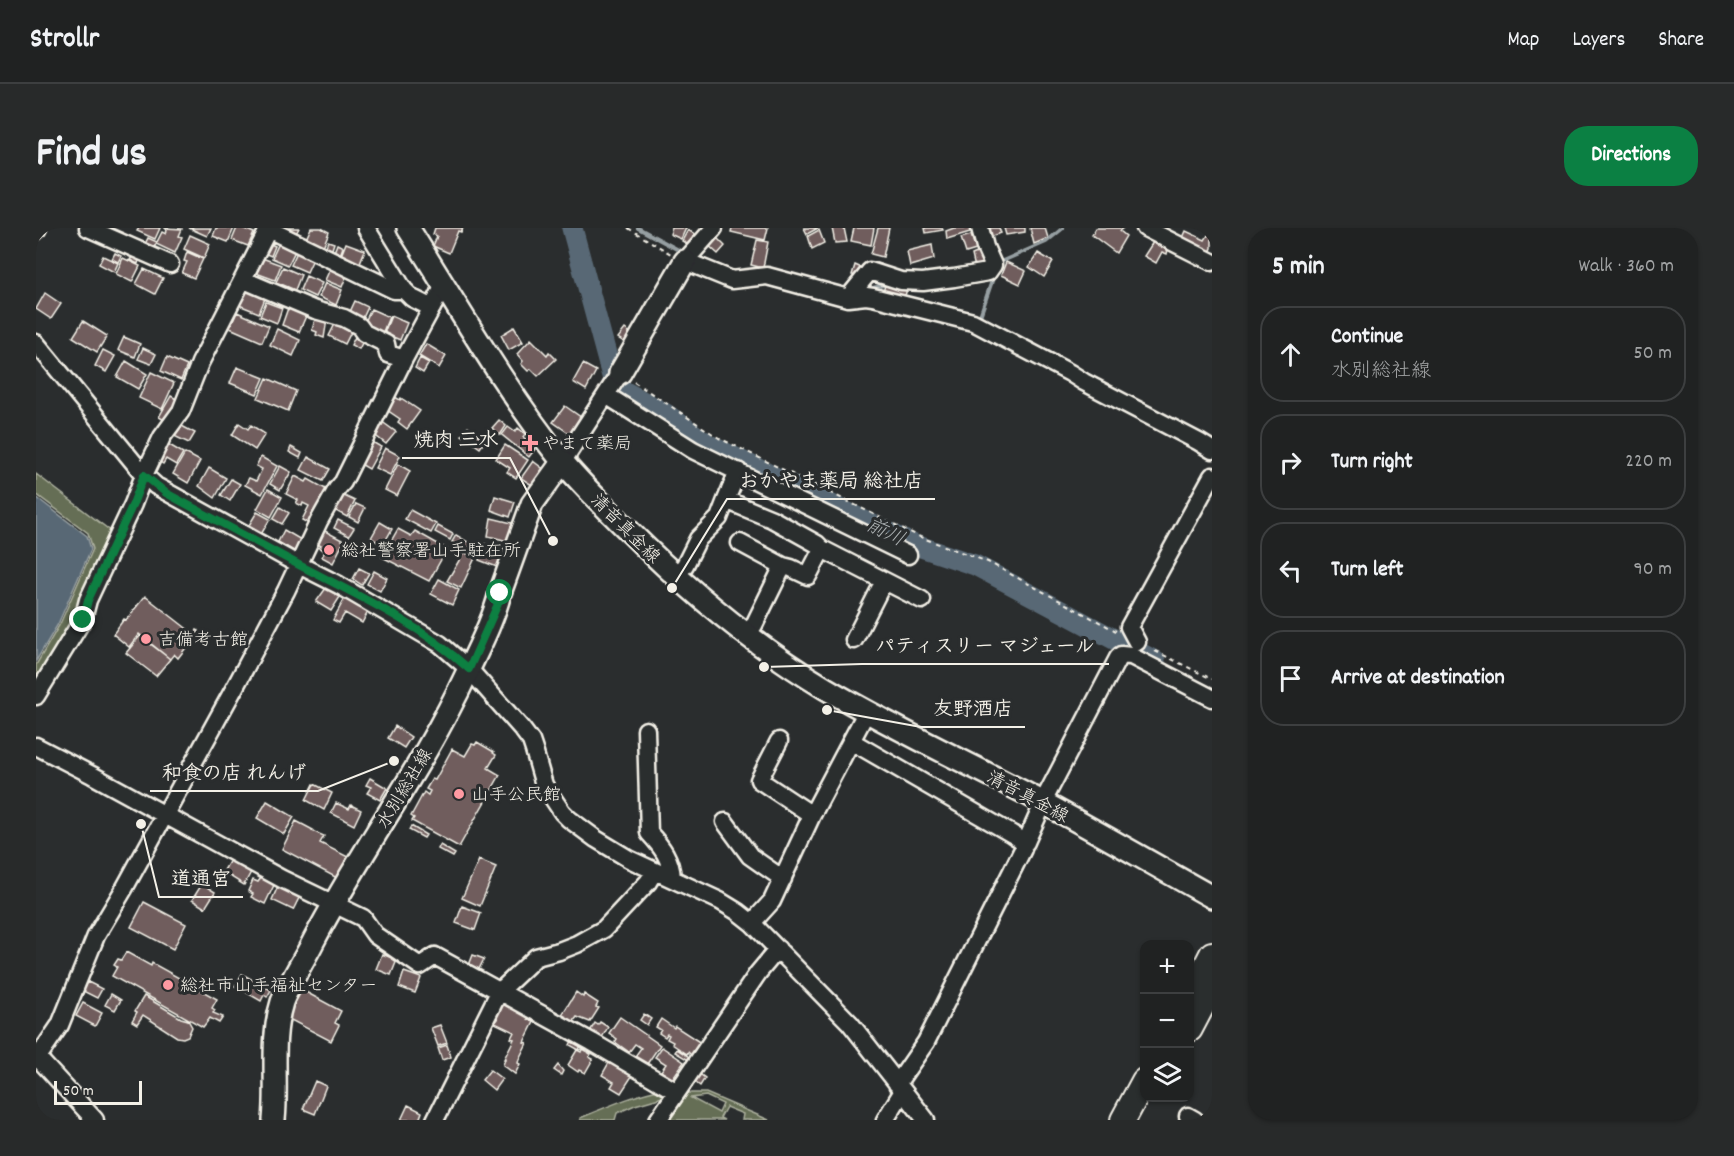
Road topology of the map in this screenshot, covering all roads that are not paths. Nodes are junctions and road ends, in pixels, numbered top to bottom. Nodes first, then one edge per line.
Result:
1 (88, 228) edge
2 (268, 228) edge
3 (366, 228) edge
4 (408, 228) edge
5 (714, 228) edge
6 (980, 228) edge
7 (1145, 228) edge
8 (688, 257) junction
9 (1212, 262) edge
10 (170, 264) dead end
11 (244, 279) junction
12 (445, 286) junction
13 (404, 290) junction
14 (848, 298) junction
15 (432, 308) junction
16 (36, 343) edge
17 (404, 359) junction
18 (613, 388) junction
19 (1212, 450) edge
20 (563, 461) junction
21 (738, 471) junction
22 (144, 475) junction
23 (1212, 476) edge
24 (726, 500) junction
25 (740, 543) dead end
26 (822, 549) junction
27 (908, 555) dead end
28 (299, 565) junction
29 (783, 566) junction
30 (676, 576) junction
31 (884, 581) junction
32 (922, 600) dead end
33 (746, 635) junction
34 (854, 640) dead end
35 (1137, 642) road end
36 (469, 669) junction
37 (36, 696) edge
38 (1212, 698) edge
39 (867, 711) junction
40 (646, 730) dead end
41 (779, 741) dead end
42 (851, 741) junction
43 (36, 746) edge
44 (1043, 803) junction
45 (165, 815) junction
46 (812, 815) junction
47 (725, 822) dead end
48 (1024, 844) junction
49 (654, 872) junction
50 (672, 878) junction
51 (783, 879) junction
52 (1212, 897) edge
53 (333, 903) junction
54 (752, 923) junction
55 (778, 949) junction
56 (1212, 954) edge
57 (1212, 987) edge
58 (499, 992) junction
59 (1192, 994) edge
60 (1194, 1021) edge
61 (37, 1059) edge
62 (900, 1087) junction
63 (1140, 1088) edge
64 (677, 1092) junction
65 (1151, 1102) edge
66 (95, 1120) edge
67 (274, 1120) edge
68 (435, 1120) edge
69 (658, 1120) edge
70 (885, 1120) edge
71 (926, 1120) edge
72 (1123, 1120) edge
73 (1141, 1120) edge

1 - 10 street
2 - 11 street
2 - 13 street
3 - 13 street
4 - 12 main road, 清音真金線
5 - 8 street
6 - 14 street
7 - 9 street
8 - 14 street
8 - 18 main road
11 - 17 street
11 - 22 street
12 - 15 street
12 - 20 main road, 清音真金線
13 - 15 street
14 - 19 street
15 - 17 street
16 - 22 street
17 - 28 street
18 - 20 street
18 - 21 street
20 - 30 main road, 清音真金線
20 - 36 main road, 水別総社線
21 - 24 street
21 - 27 street
22 - 28 street
22 - 37 street
23 - 35 street
24 - 26 street
24 - 30 street
25 - 29 street
26 - 29 street
26 - 31 street
28 - 36 street
28 - 45 street
29 - 33 street
30 - 33 main road, 清音真金線
31 - 32 street
31 - 34 street
33 - 39 main road, 清音真金線
36 - 49 street
36 - 53 main road, 水別総社線
38 - 44 street
39 - 42 street
39 - 44 main road, 清音真金線
40 - 50 street
41 - 46 street
42 - 46 street
42 - 48 street
43 - 45 street
44 - 48 street
44 - 52 main road, 清音真金線
45 - 53 street
45 - 61 street
46 - 51 street
47 - 51 street
48 - 62 street
49 - 50 street
49 - 58 street
50 - 54 street
51 - 54 street
53 - 58 street
53 - 67 main road, 水別総社線
54 - 55 street
55 - 62 street
55 - 64 street
56 - 59 highway
57 - 60 highway
58 - 64 street
58 - 68 street
61 - 66 street
62 - 70 street
62 - 71 street
63 - 72 highway
64 - 69 street
65 - 73 highway

